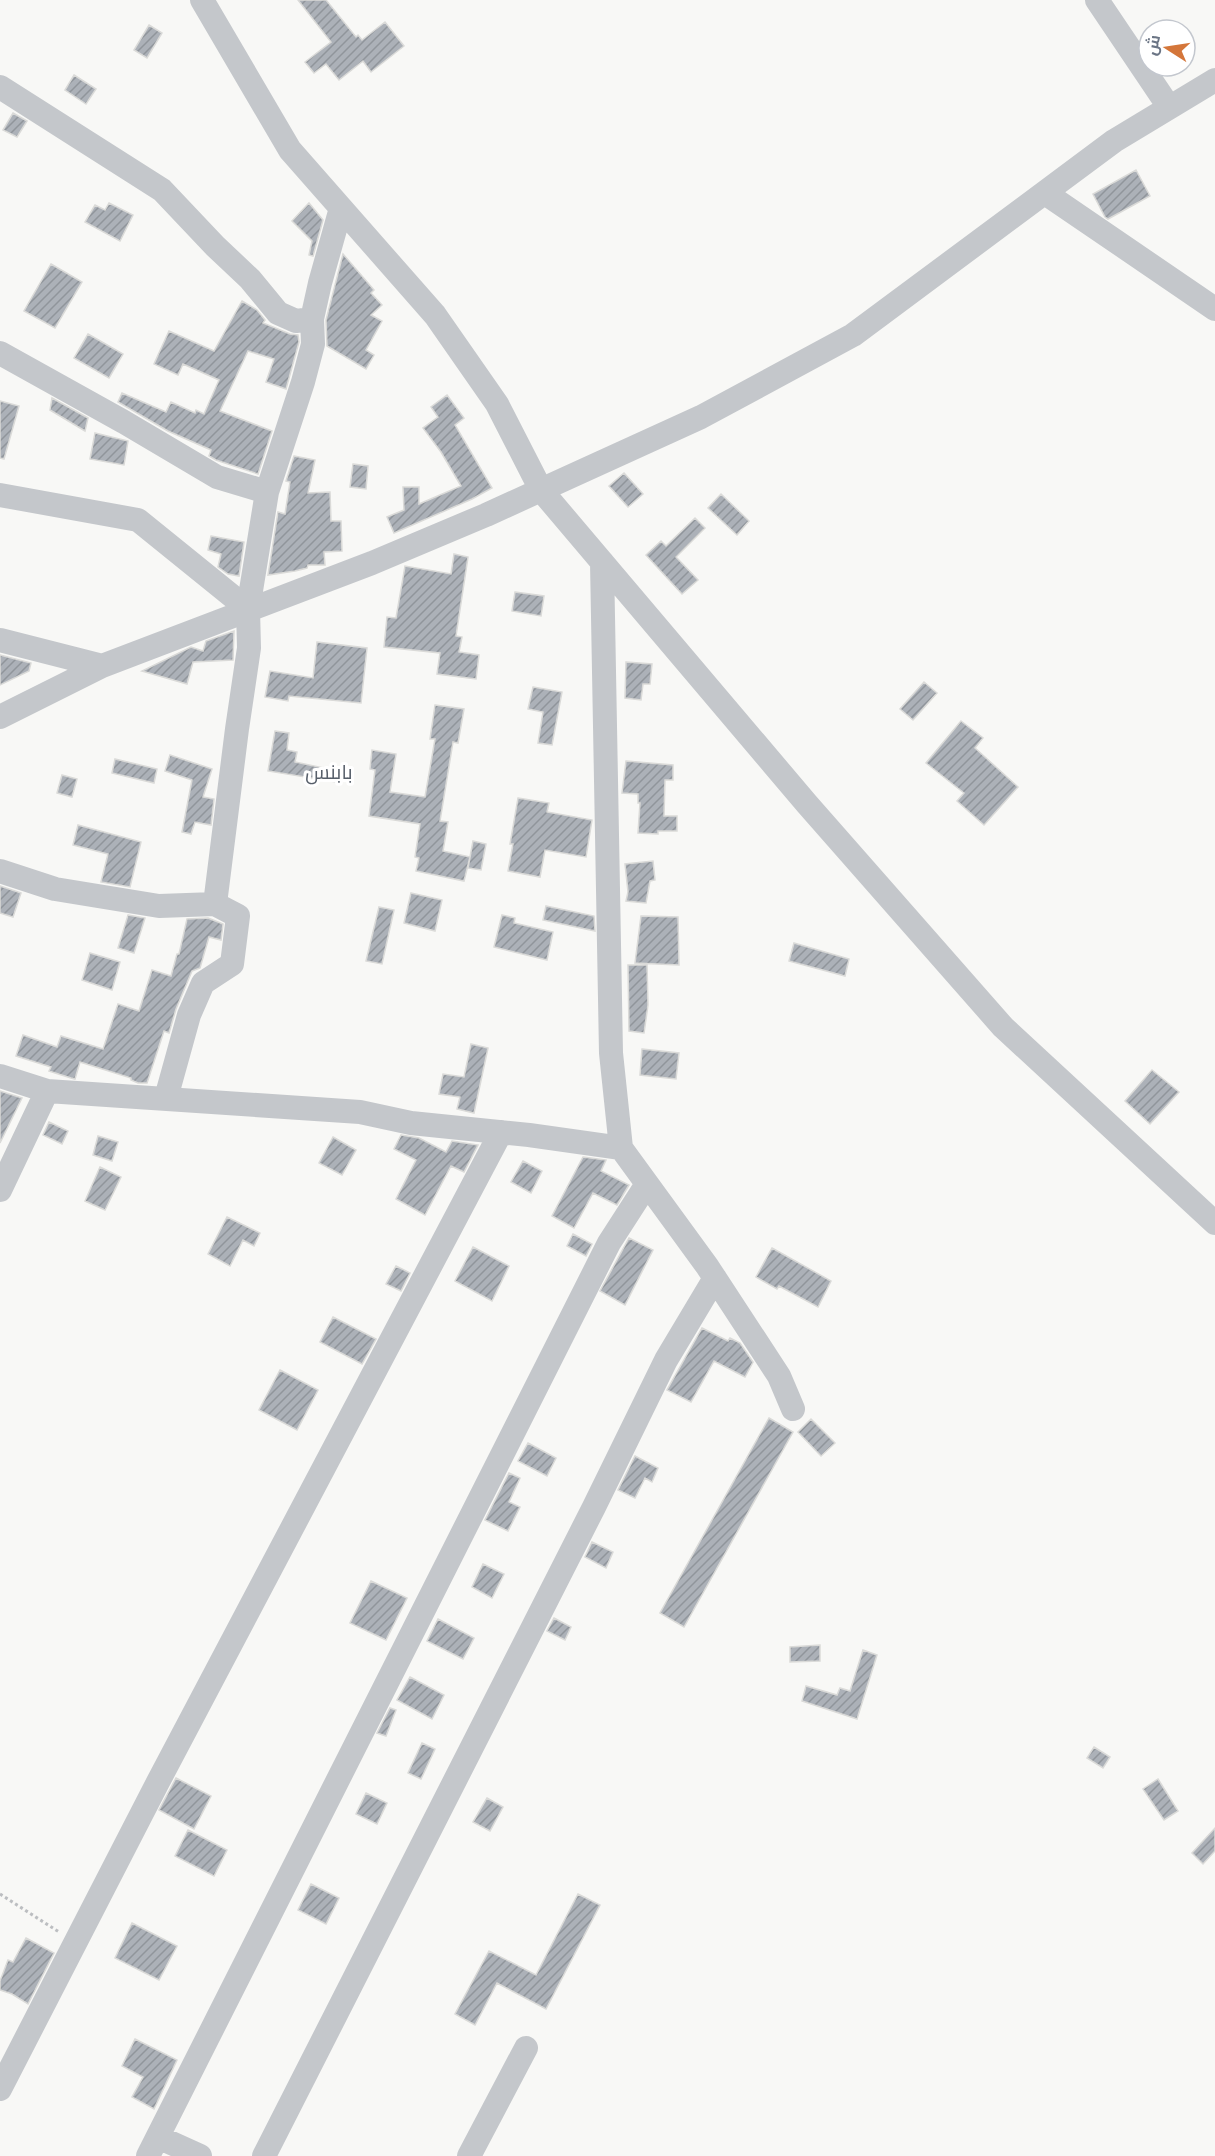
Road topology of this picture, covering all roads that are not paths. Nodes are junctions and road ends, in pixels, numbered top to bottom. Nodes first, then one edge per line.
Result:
1 (202, 0) edge
2 (1097, 0) edge
3 (1215, 80) edge
4 (0, 87) edge
5 (1169, 108) junction
6 (1045, 193) junction
7 (341, 208) junction
8 (1215, 309) edge
9 (312, 319) junction
10 (0, 353) edge
11 (542, 490) junction
12 (267, 492) junction
13 (0, 495) edge
14 (602, 562) junction
15 (248, 609) junction
16 (0, 640) edge
17 (102, 666) junction
18 (0, 717) edge
19 (0, 871) edge
20 (215, 904) junction
21 (0, 1076) edge
22 (47, 1091) junction
23 (166, 1098) junction
24 (501, 1132) junction
25 (621, 1148) junction
26 (647, 1184) junction
27 (0, 1190) edge
28 (1215, 1223) edge
29 (715, 1278) junction
30 (793, 1409) dead end
31 (526, 2048) dead end
32 (0, 2089) edge
33 (153, 2146) edge
34 (200, 2156) edge
35 (264, 2156) edge
36 (469, 2156) edge

1 - 7 street
2 - 5 street
3 - 5 street
4 - 9 street
5 - 6 street
6 - 8 street
6 - 11 street
7 - 9 street
7 - 11 street
9 - 12 street
10 - 12 street
11 - 14 street
11 - 15 street
12 - 15 street
13 - 15 street
14 - 25 street
14 - 28 street
15 - 17 street
15 - 20 street
16 - 17 street
17 - 18 street
19 - 20 street
20 - 23 street
21 - 22 street
22 - 23 street
22 - 27 street
23 - 24 street
24 - 25 street
24 - 32 street
25 - 26 street
26 - 29 street
26 - 33 street
29 - 30 street
29 - 35 street
31 - 36 street
33 - 34 street

